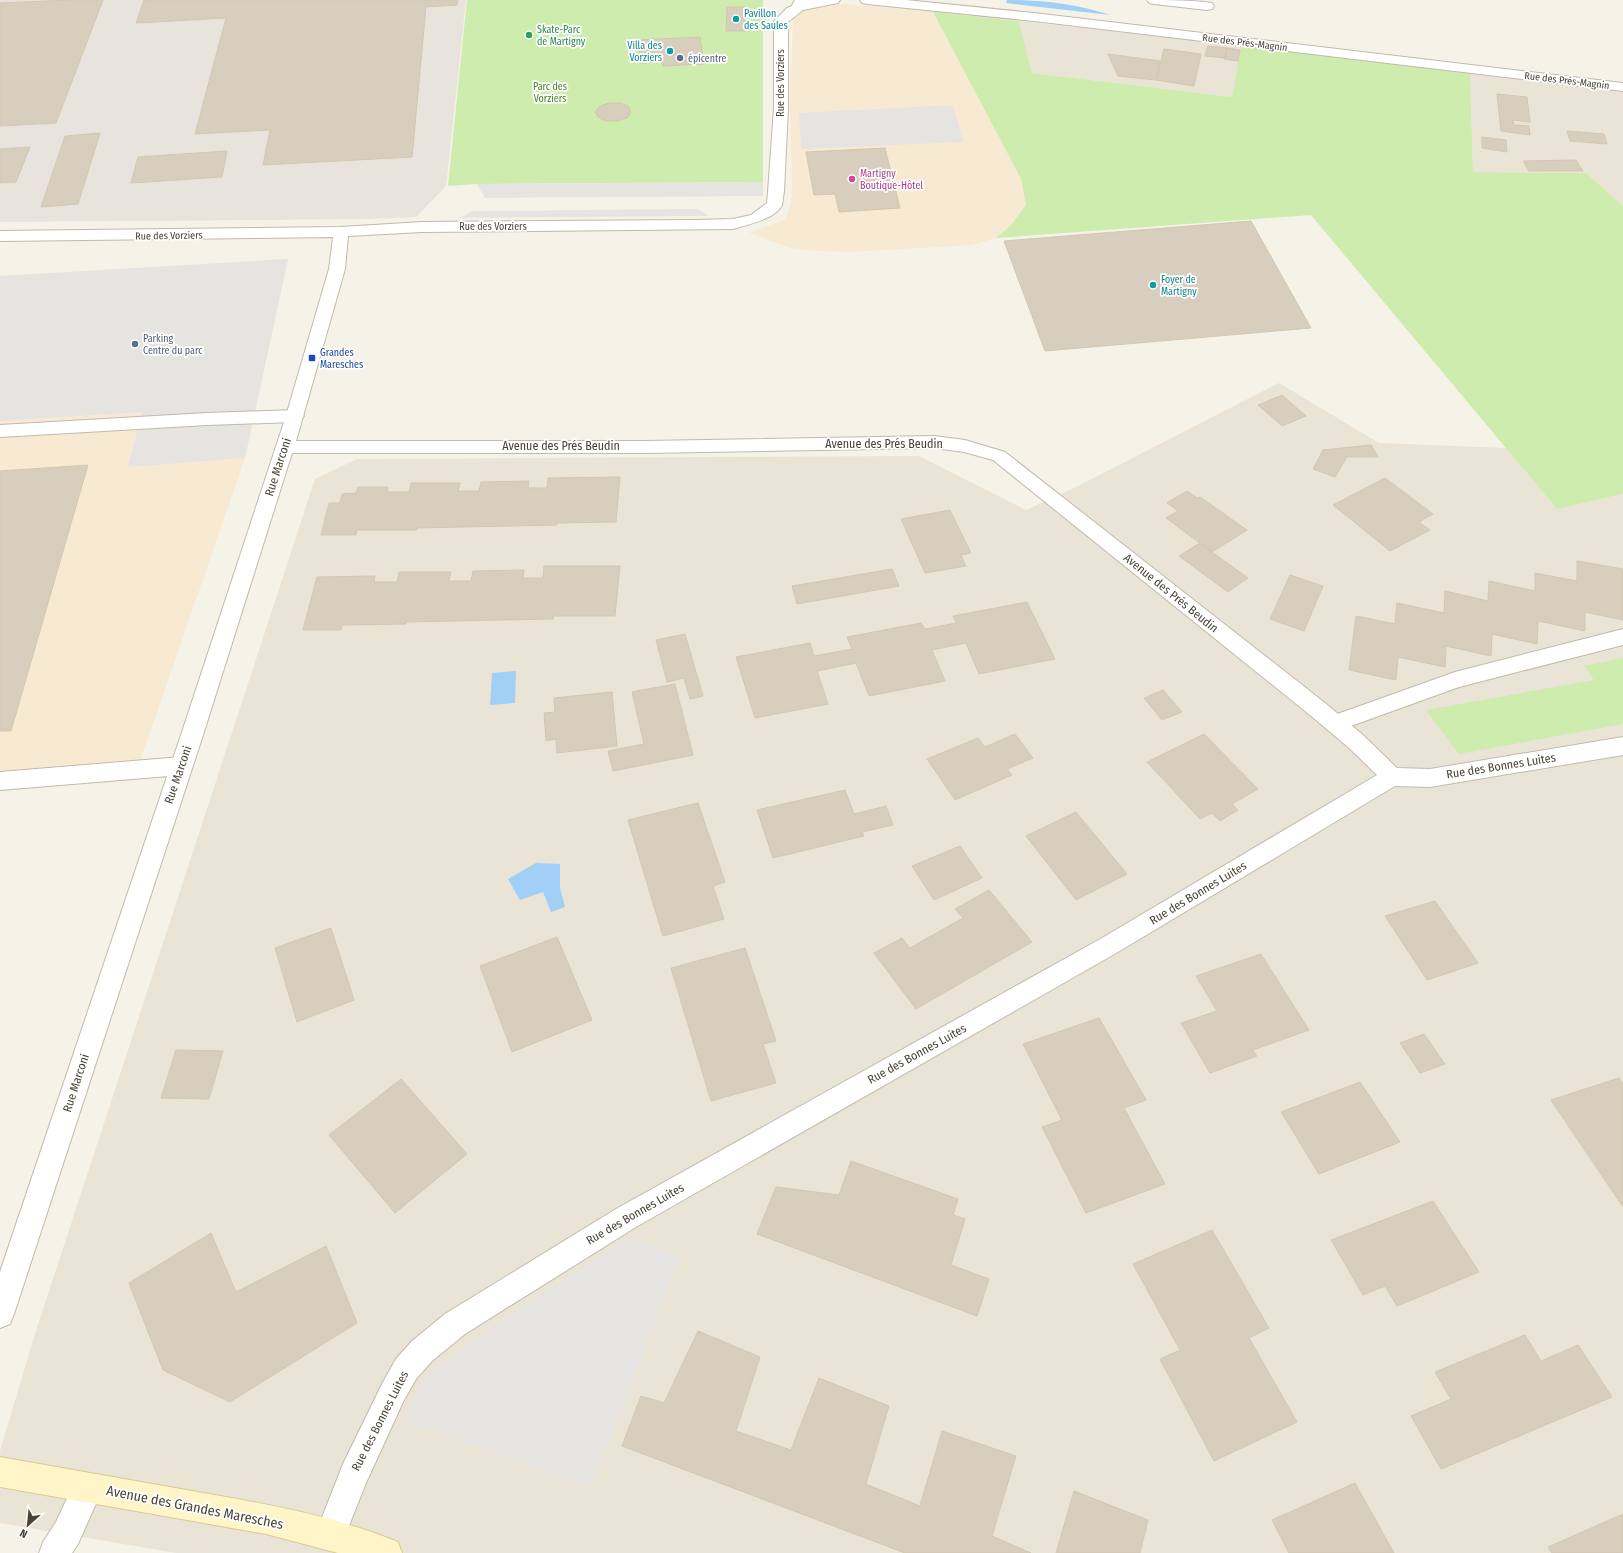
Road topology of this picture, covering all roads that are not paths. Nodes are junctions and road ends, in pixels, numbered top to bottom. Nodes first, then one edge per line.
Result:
1 (833, 0) edge
2 (867, 0) edge
3 (1154, 0) edge
4 (800, 3) edge
5 (1207, 6) dead end
6 (1623, 87) edge
7 (340, 232) junction
8 (0, 236) edge
9 (295, 416) junction
10 (0, 431) edge
11 (284, 447) junction
12 (1623, 637) edge
13 (1336, 724) junction
14 (1618, 753) edge
15 (181, 766) junction
16 (1392, 777) junction
17 (0, 781) edge
18 (0, 1314) edge
19 (0, 1472) edge
20 (88, 1488) junction
21 (330, 1535) junction
22 (54, 1553) edge
23 (387, 1553) edge

1 - 4 street
2 - 6 street, Rue des Prés-Magnin
3 - 5 street
4 - 7 street, Rue des Vorziers
7 - 8 street, Rue des Vorziers
7 - 9 street, Rue Marconi
9 - 10 street
9 - 11 street, Rue Marconi
11 - 13 street, Avenue des Prés Beudin
11 - 15 street, Rue Marconi
12 - 13 street
13 - 16 street, Avenue des Prés Beudin
14 - 16 street, Rue des Bonnes Luites
15 - 17 street
15 - 18 street, Rue Marconi
16 - 21 street, Rue des Bonnes Luites
19 - 20 main road, Avenue des Grandes Maresches
20 - 21 main road, Avenue des Grandes Maresches
20 - 22 street
21 - 23 main road, Avenue des Grandes Maresches

